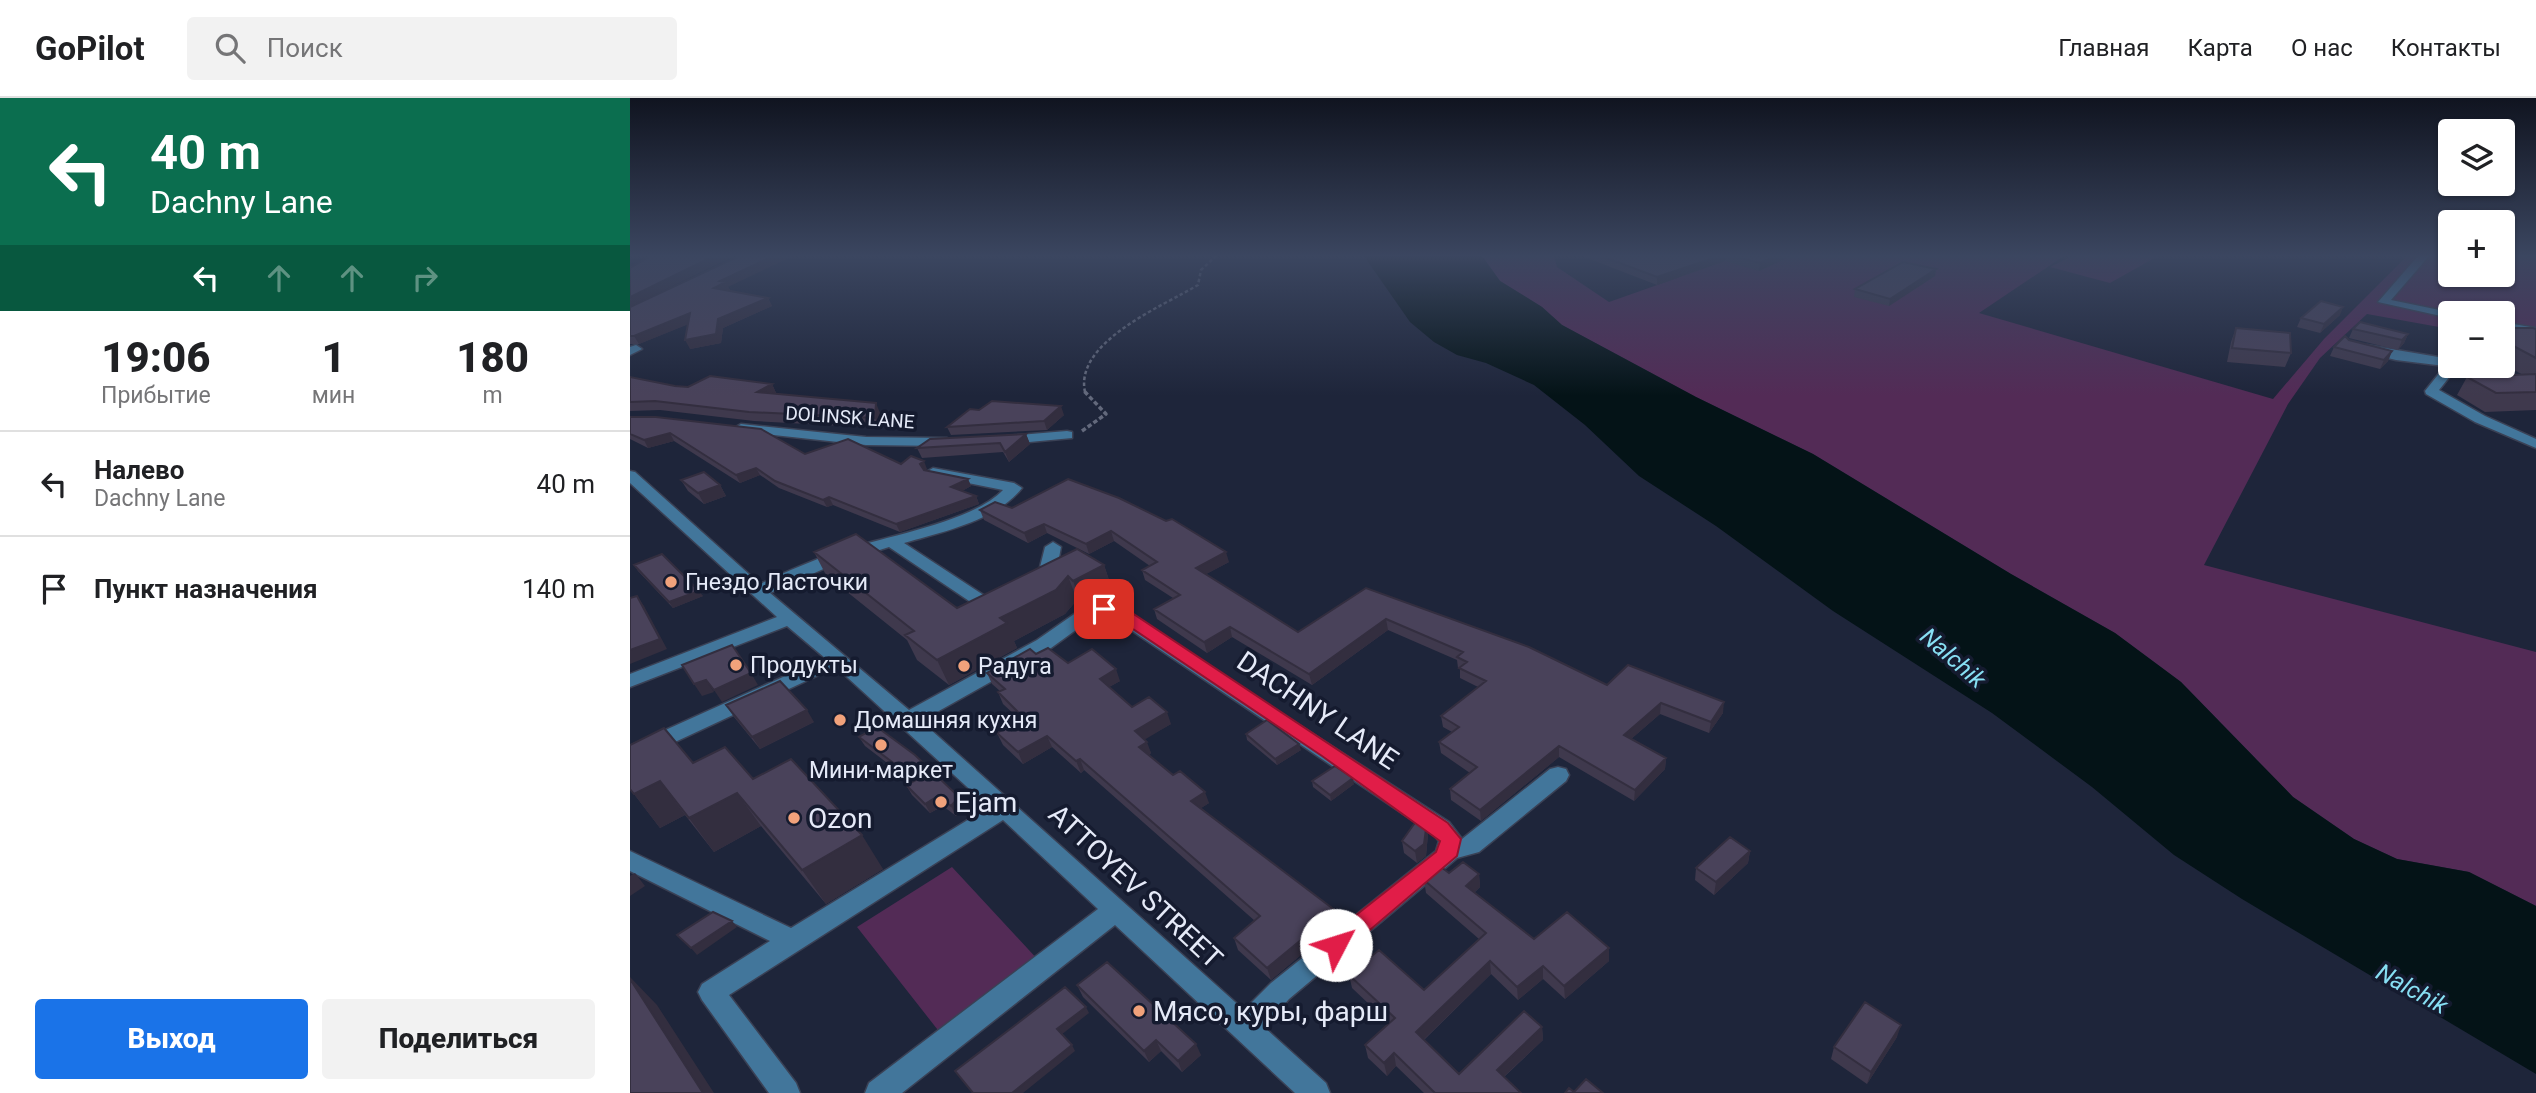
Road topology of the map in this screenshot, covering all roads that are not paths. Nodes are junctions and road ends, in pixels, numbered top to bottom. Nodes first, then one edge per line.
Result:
1 (2385, 302) edge
2 (2438, 313) edge
3 (2515, 327) edge
4 (2536, 331) edge
5 (2349, 344) edge
6 (2438, 362) edge
7 (2441, 378) edge
8 (721, 425) edge
9 (1067, 435) road end
10 (987, 441) edge
11 (964, 442) edge
12 (2536, 444) edge
13 (933, 472) edge
14 (630, 475) edge
15 (893, 543) junction
16 (1053, 547) dead end
17 (758, 592) junction
18 (790, 618) junction
19 (838, 659) junction
20 (630, 681) edge
21 (906, 720) junction
22 (630, 755) edge
23 (1558, 775) dead end
24 (1005, 808) junction
25 (1450, 850) junction
26 (630, 860) edge
27 (1116, 910) junction
28 (792, 940) junction
29 (1245, 1027) junction
30 (1306, 1090) edge
31 (786, 1093) edge
32 (879, 1093) edge

1 - 2 street
3 - 4 street
5 - 6 street
7 - 12 street
8 - 11 street, DOLINSK LANE
9 - 10 street
13 - 15 street
14 - 17 street, ATTOYEV STREET
15 - 16 street
15 - 17 street
17 - 18 street, ATTOYEV STREET
18 - 19 street, ATTOYEV STREET
18 - 20 street
19 - 21 street, ATTOYEV STREET
19 - 22 street
21 - 24 street, ATTOYEV STREET
21 - 25 street, DACHNY LANE
23 - 25 street
24 - 27 street, ATTOYEV STREET
24 - 28 street
25 - 29 street
26 - 28 street
27 - 29 street, ATTOYEV STREET
27 - 32 street
28 - 31 street
29 - 30 street, ATTOYEV STREET

